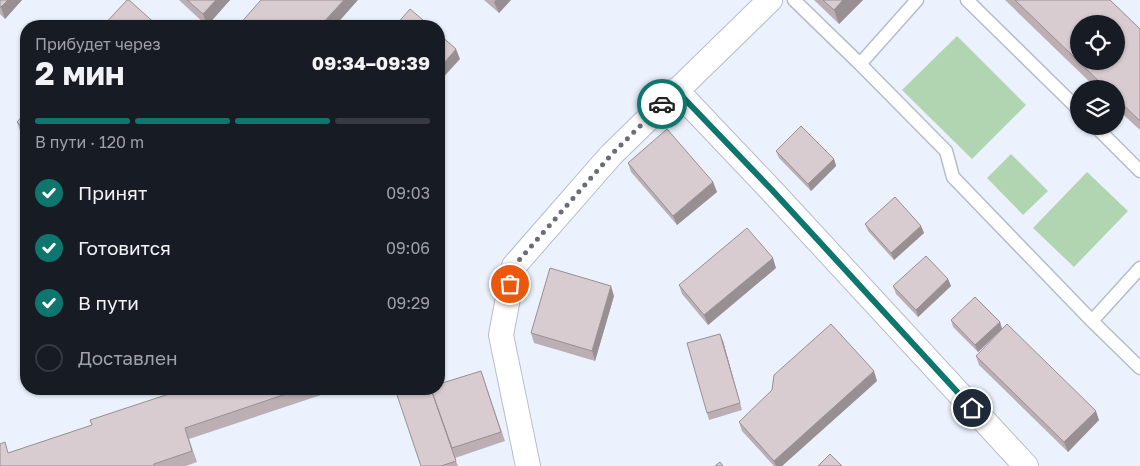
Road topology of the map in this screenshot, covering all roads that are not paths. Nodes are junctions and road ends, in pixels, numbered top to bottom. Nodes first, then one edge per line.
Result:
1 (770, 0) edge
2 (794, 0) edge
3 (917, 0) edge
4 (967, 0) edge
5 (860, 64) junction
6 (676, 90) junction
7 (1070, 101) edge
8 (1104, 135) edge
9 (1140, 171) edge
10 (1140, 268) edge
11 (1092, 321) junction
12 (1140, 368) edge
13 (528, 466) edge
14 (1026, 466) edge

1 - 6 street
2 - 5 lane
3 - 5 lane
4 - 7 lane
5 - 11 lane
6 - 13 street
6 - 14 street
8 - 9 lane
10 - 11 lane
11 - 12 lane

